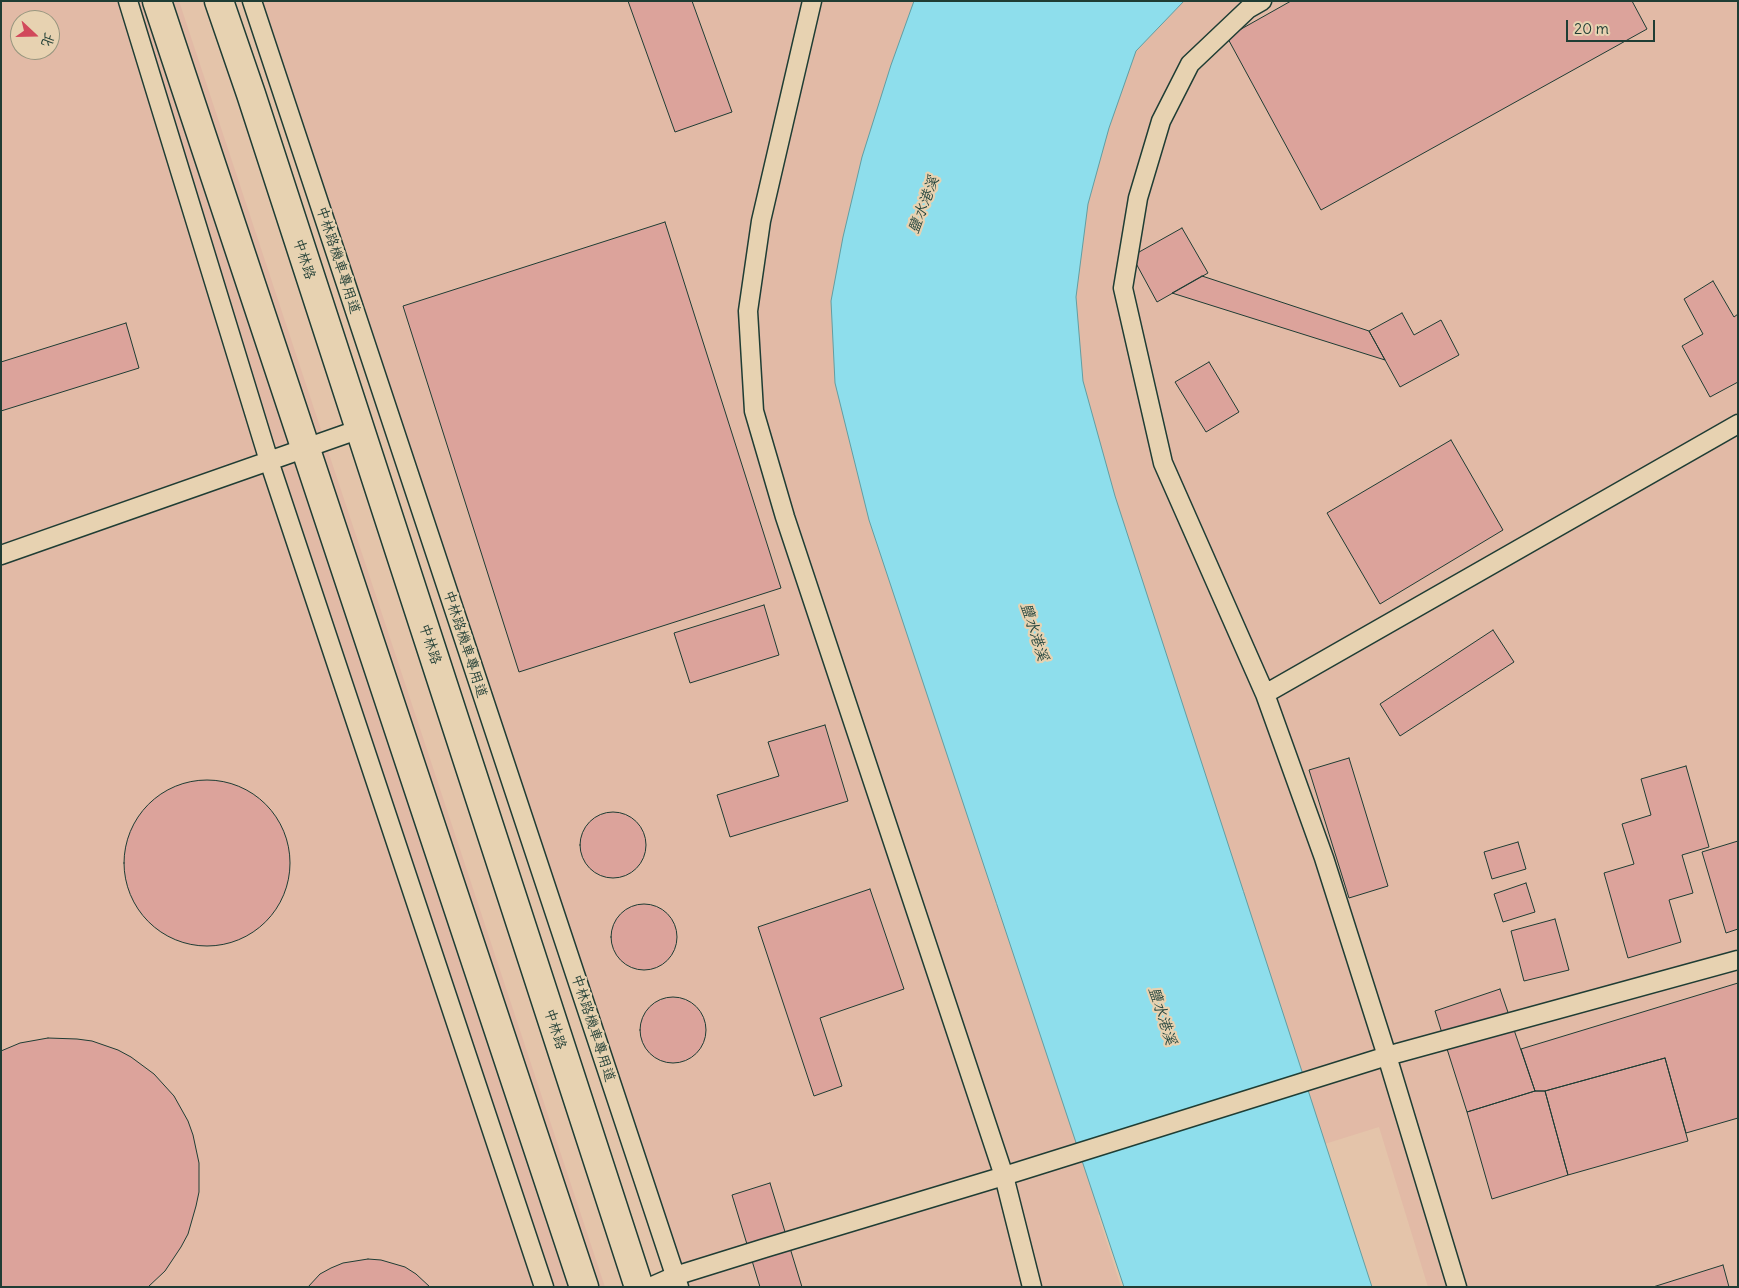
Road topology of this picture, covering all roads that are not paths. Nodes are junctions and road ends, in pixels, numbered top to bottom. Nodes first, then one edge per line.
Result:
1 (128, 1) edge
2 (157, 1) edge
3 (219, 1) edge
4 (252, 1) edge
5 (812, 1) edge
6 (1262, 1) edge
7 (1738, 424) edge
8 (360, 429) junction
9 (306, 448) junction
10 (268, 461) junction
11 (1, 555) edge
12 (1265, 694) junction
13 (1738, 960) edge
14 (1387, 1056) junction
15 (1004, 1176) junction
16 (677, 1282) edge
17 (544, 1287) edge
18 (584, 1287) edge
19 (639, 1287) edge
20 (650, 1287) edge
21 (1032, 1287) edge
22 (1456, 1287) edge

1 - 10 lane
2 - 9 street
3 - 8 street, 中林路
4 - 16 lane, 中林路機車專用道
5 - 15 lane
6 - 12 lane
7 - 12 lane
8 - 9 lane
8 - 19 street, 中林路
9 - 10 lane
9 - 18 street
10 - 11 lane
10 - 17 lane
12 - 14 lane
13 - 14 lane
14 - 15 lane
14 - 22 lane
15 - 16 lane
15 - 21 lane
16 - 20 lane

